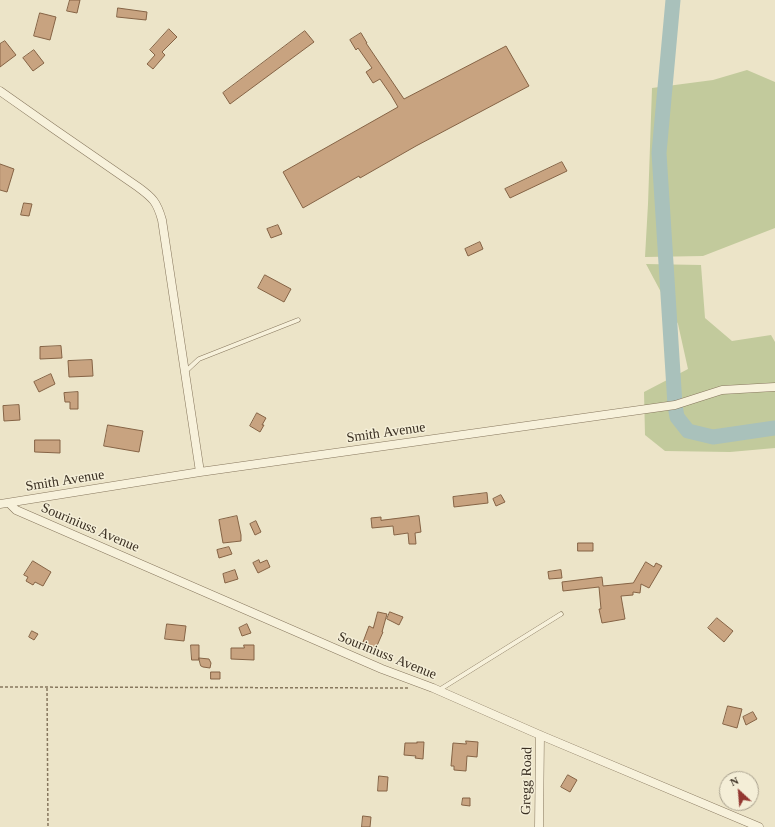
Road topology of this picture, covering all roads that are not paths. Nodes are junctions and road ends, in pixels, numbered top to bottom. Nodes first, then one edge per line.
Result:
1 (0, 91) edge
2 (298, 320) dead end
3 (185, 372) junction
4 (775, 387) edge
5 (200, 472) junction
6 (4, 504) edge
7 (561, 614) dead end
8 (439, 691) junction
9 (540, 735) junction
10 (539, 827) edge
11 (760, 827) edge

1 - 3 street
2 - 3 lane
3 - 5 street
4 - 5 street, Smith Avenue
5 - 6 street, Smith Avenue
6 - 8 street, Souriniuss Avenue
7 - 8 lane
8 - 9 street, Souriniuss Avenue
9 - 10 street, Gregg Road
9 - 11 street, Souriniuss Avenue

